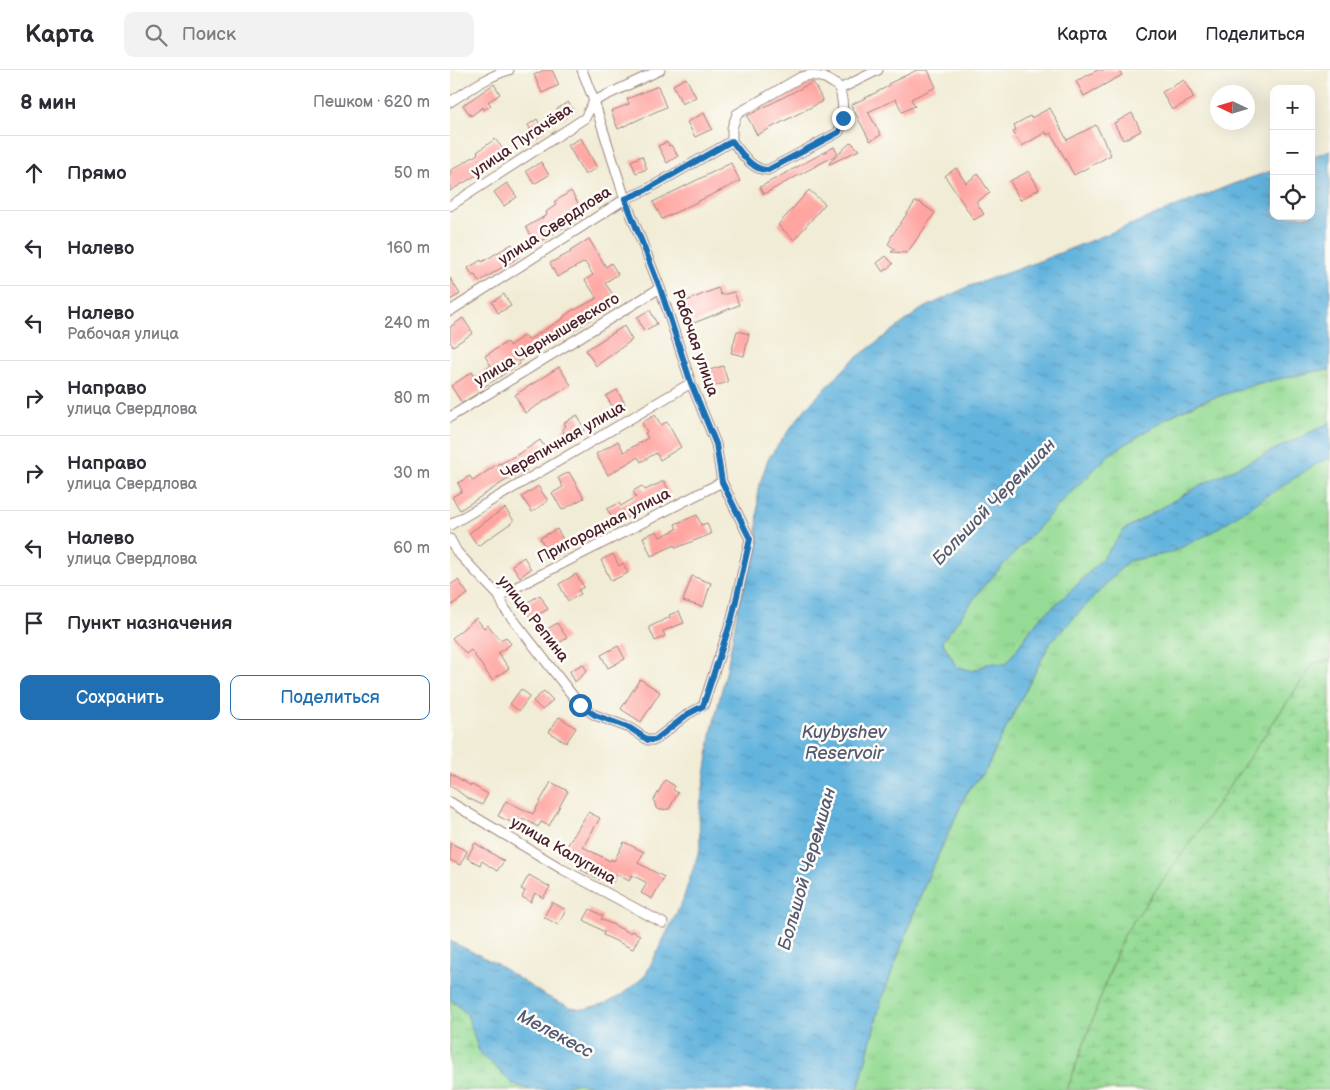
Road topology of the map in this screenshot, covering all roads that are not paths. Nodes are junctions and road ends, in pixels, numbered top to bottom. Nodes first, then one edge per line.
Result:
1 (509, 70) edge
2 (582, 70) edge
3 (660, 70) edge
4 (878, 70) edge
5 (840, 89) junction
6 (594, 100) junction
7 (450, 102) edge
8 (732, 141) junction
9 (625, 199) junction
10 (450, 206) edge
11 (660, 288) junction
12 (450, 311) edge
13 (691, 383) junction
14 (450, 417) edge
15 (722, 482) junction
16 (450, 525) edge
17 (450, 539) edge
18 (750, 539) joint
19 (499, 596) junction
20 (450, 802) edge
21 (663, 923) dead end

1 - 7 street
2 - 6 street, Рабочая улица
3 - 6 street, улица Пугачёва
4 - 5 street
5 - 8 street
5 - 8 street
6 - 9 street, Рабочая улица
6 - 10 street, улица Пугачёва
8 - 9 street, улица Свердлова
9 - 11 street, Рабочая улица
9 - 12 street, улица Свердлова
11 - 13 street, Рабочая улица
11 - 14 street, улица Чернышевского
13 - 15 street, Рабочая улица
13 - 16 street, Черепичная улица
15 - 18 street, Рабочая улица
15 - 19 street, Пригородная улица
17 - 19 street, улица Репина
18 - 19 street, улица Репина
20 - 21 street, улица Калугина

